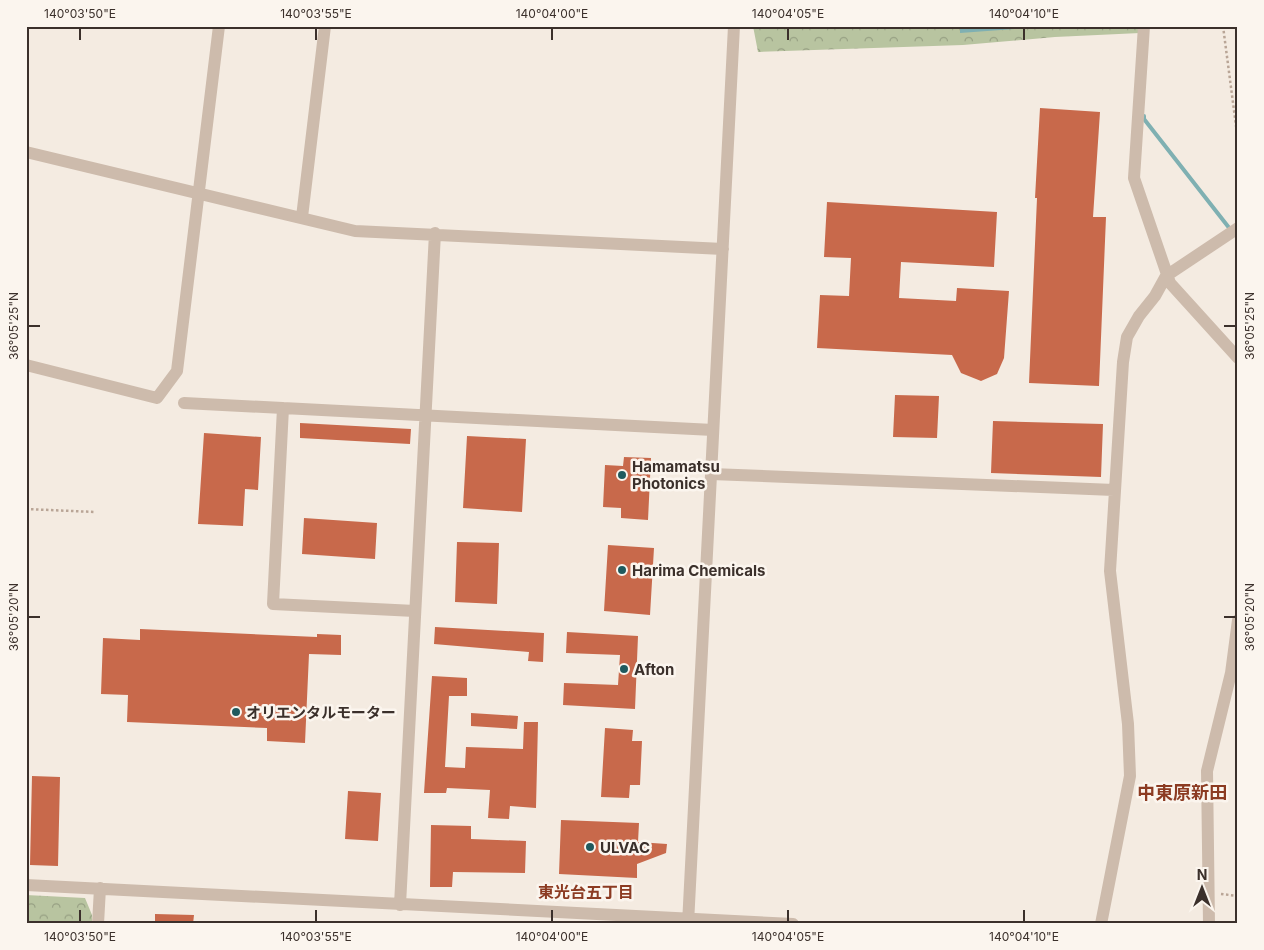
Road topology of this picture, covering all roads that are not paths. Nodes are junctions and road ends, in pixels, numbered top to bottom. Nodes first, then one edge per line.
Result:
1 (219, 26) edge
2 (325, 26) edge
3 (734, 26) edge
4 (1144, 26) edge
5 (26, 152) edge
6 (199, 192) junction
7 (302, 217) junction
8 (1238, 228) edge
9 (435, 233) junction
10 (722, 249) junction
11 (1166, 276) junction
12 (1238, 358) edge
13 (26, 365) edge
14 (184, 403) dead end
15 (283, 408) junction
16 (425, 415) junction
17 (713, 430) junction
18 (711, 474) junction
19 (1114, 490) junction
20 (415, 611) junction
21 (1238, 620) edge
22 (26, 885) edge
23 (100, 888) junction
24 (400, 905) junction
25 (688, 921) edge
26 (98, 924) edge
27 (793, 924) edge
28 (1101, 924) edge
29 (1209, 924) edge

1 - 6 street
2 - 7 street
3 - 10 street
4 - 11 street
5 - 6 street
6 - 7 street
6 - 13 street
7 - 9 street
8 - 11 street
9 - 10 street
9 - 16 street
10 - 17 street
11 - 12 street
11 - 19 street
14 - 15 street
15 - 16 street
15 - 20 street
16 - 17 street
16 - 20 street
17 - 18 street
18 - 19 street
18 - 25 street
19 - 28 street
20 - 24 street
21 - 29 street
22 - 23 street
23 - 24 street
23 - 26 street
24 - 25 street
25 - 27 street

